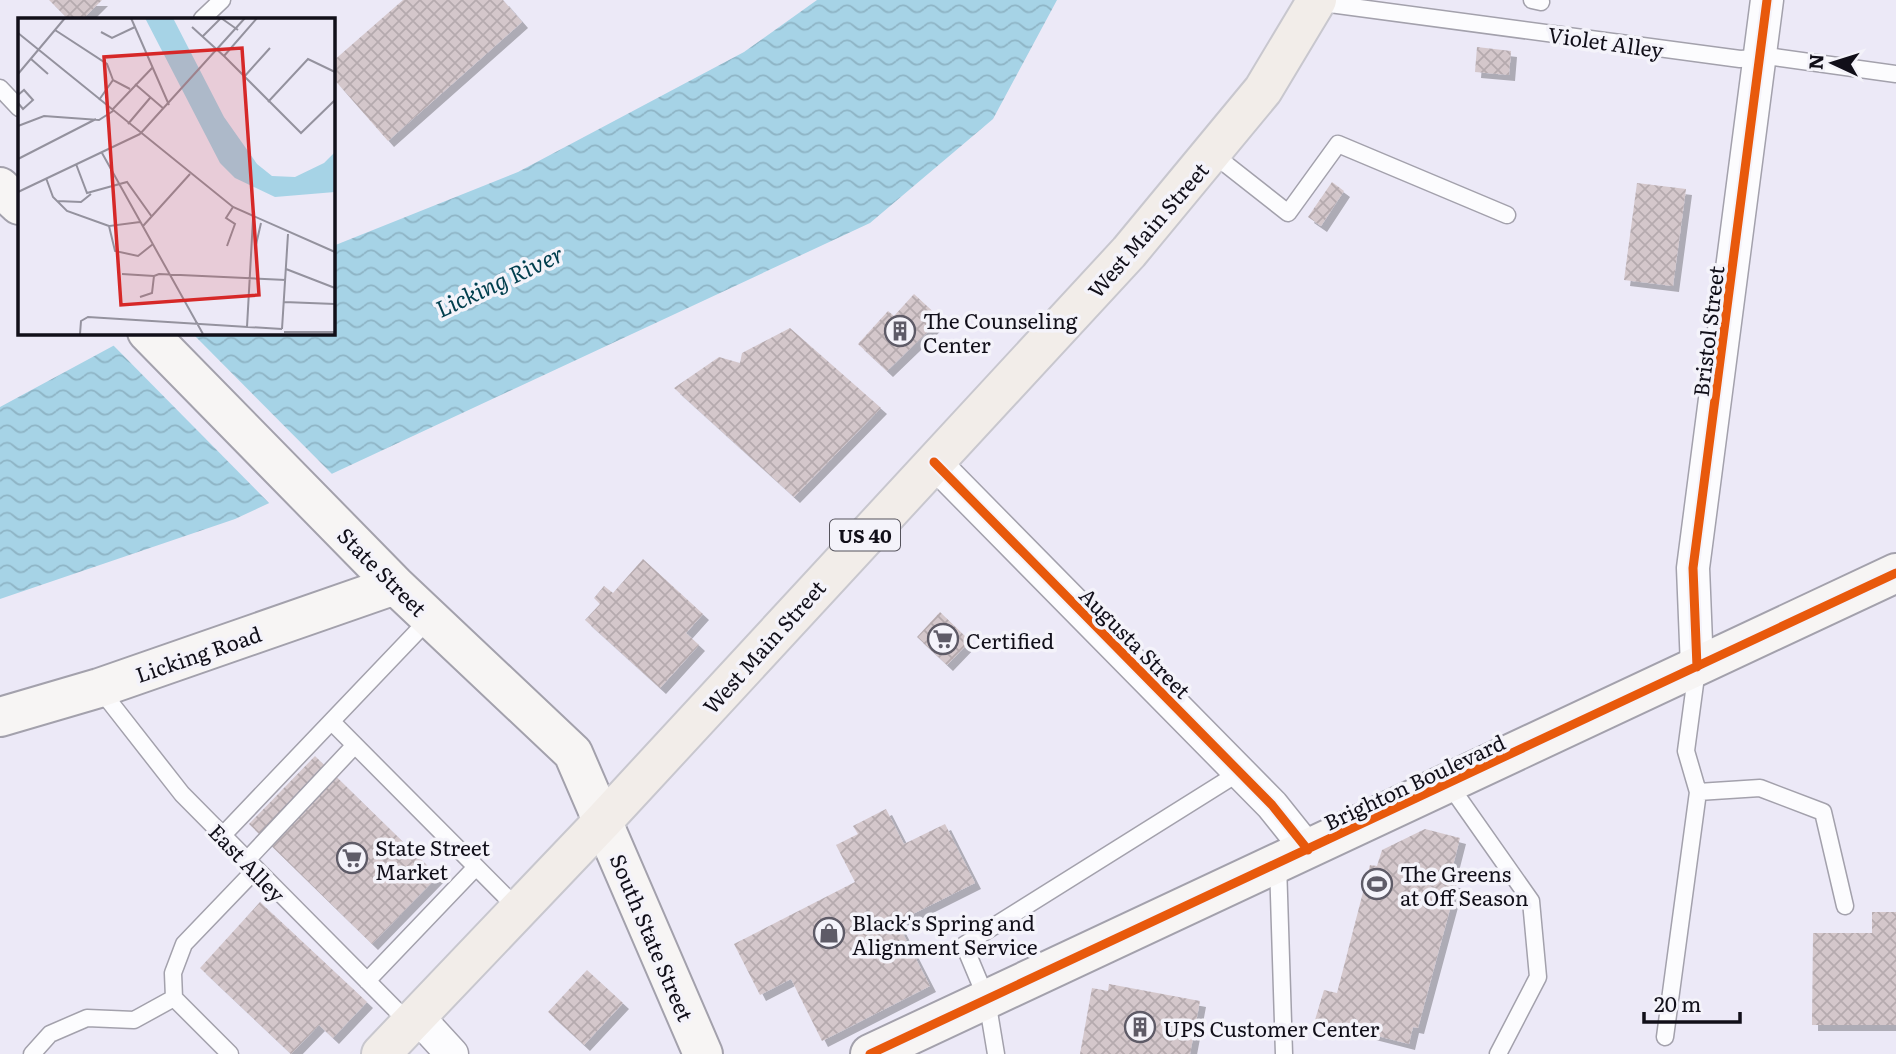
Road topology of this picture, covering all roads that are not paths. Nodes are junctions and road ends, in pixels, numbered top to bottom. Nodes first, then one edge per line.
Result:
1 (222, 0) edge
2 (1767, 0) edge
3 (1316, 1) edge
4 (203, 18) edge
5 (1760, 58) junction
6 (1896, 74) edge
7 (0, 88) edge
8 (18, 107) edge
9 (1213, 154) junction
10 (1507, 215) dead end
11 (149, 334) edge
12 (934, 462) junction
13 (1896, 573) edge
14 (395, 585) junction
15 (430, 618) junction
16 (1697, 667) junction
17 (99, 688) junction
18 (0, 717) edge
19 (332, 722) junction
20 (355, 746) junction
21 (1240, 772) junction
22 (1448, 783) junction
23 (1698, 792) junction
24 (604, 820) junction
25 (222, 836) junction
26 (1293, 857) junction
27 (251, 866) junction
28 (476, 867) junction
29 (1845, 906) dead end
30 (519, 910) junction
31 (367, 981) junction
32 (174, 998) junction
33 (987, 1000) junction
34 (414, 1020) junction
35 (1665, 1037) dead end
36 (32, 1054) edge
37 (230, 1054) edge
38 (382, 1054) edge
39 (452, 1054) edge
40 (703, 1054) edge
41 (870, 1054) edge
42 (996, 1054) edge
43 (1284, 1054) edge
44 (1498, 1054) edge

1 - 4 lane
2 - 5 street, Bristol Street
3 - 5 lane, Violet Alley
3 - 9 main road, West Main Street / US 40
5 - 6 lane, Violet Alley
5 - 16 street, Bristol Street
7 - 8 lane
9 - 10 lane
9 - 12 main road, West Main Street / US 40
11 - 14 street, State Street
12 - 21 street, Augusta Street
12 - 24 main road, West Main Street / US 40
13 - 16 street, Brighton Boulevard
14 - 15 street, State Street
14 - 17 street, Licking Road
15 - 19 lane
15 - 24 street, State Street
16 - 22 street, Brighton Boulevard
16 - 23 lane
17 - 18 street, Licking Road
17 - 25 lane, East Alley
19 - 20 lane
19 - 25 lane
20 - 27 lane
20 - 28 lane
21 - 26 street, Augusta Street
21 - 33 lane
22 - 26 street, Brighton Boulevard
22 - 44 lane
23 - 29 lane
23 - 35 lane
24 - 30 main road, West Main Street / US 40
24 - 40 street, South State Street
25 - 27 lane, East Alley
26 - 33 street, Brighton Boulevard
26 - 43 lane
27 - 31 lane, East Alley
27 - 32 lane
28 - 30 lane
28 - 31 lane
30 - 34 main road, West Main Street / US 40
31 - 34 lane, East Alley
32 - 36 lane
32 - 37 lane
33 - 41 street, Brighton Boulevard
33 - 42 lane
34 - 38 main road, West Main Street / US 40
34 - 39 street

